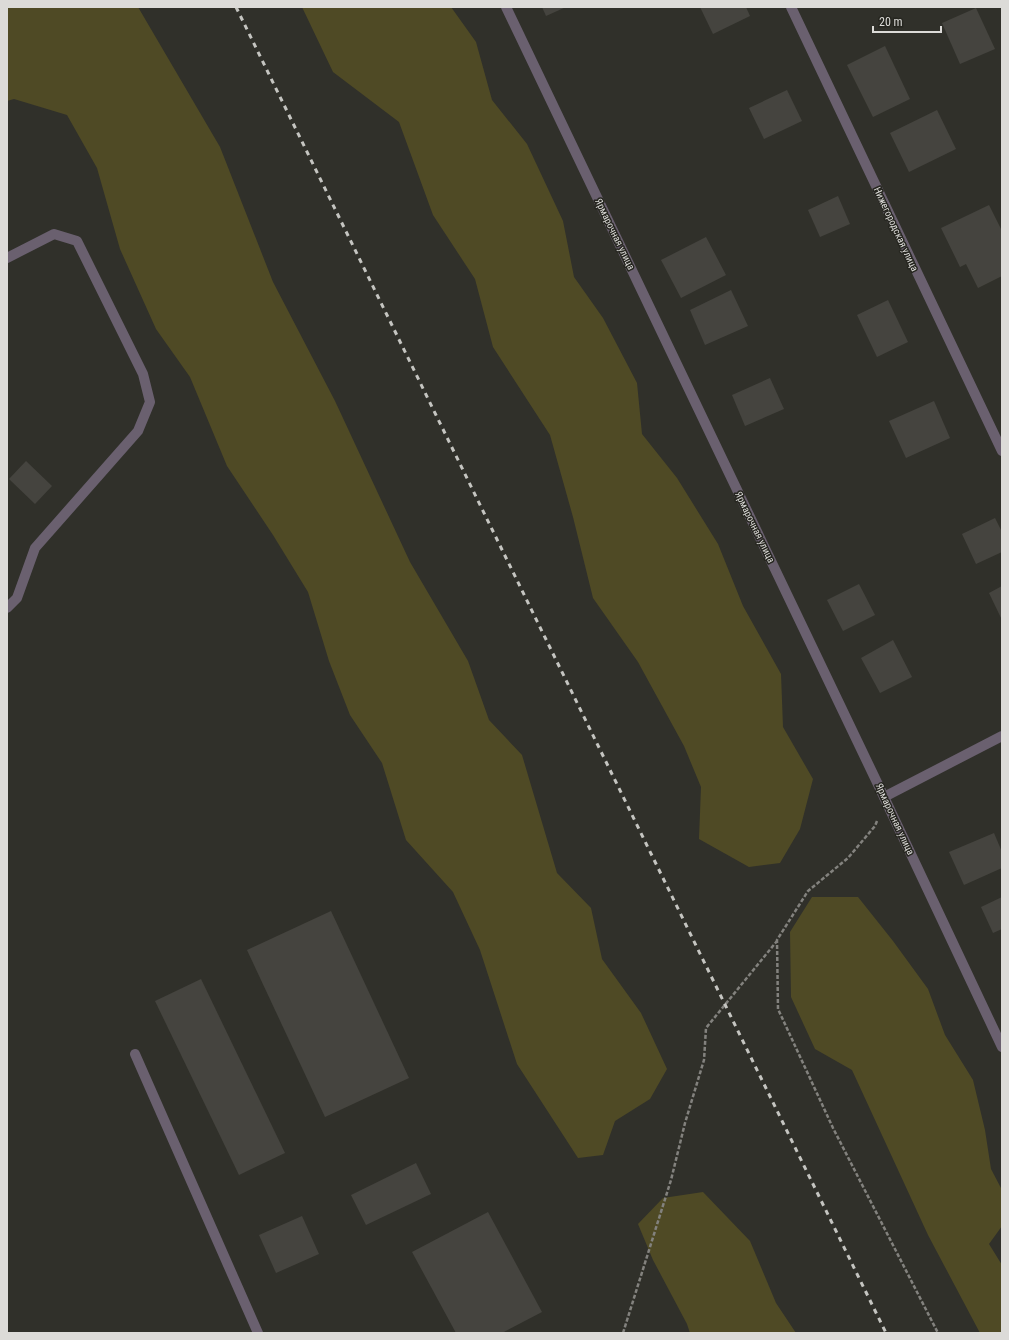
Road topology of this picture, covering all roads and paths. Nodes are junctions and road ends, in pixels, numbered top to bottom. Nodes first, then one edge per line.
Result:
1 (506, 7) edge
2 (791, 7) edge
3 (7, 258) edge
4 (1002, 451) edge
5 (7, 608) edge
6 (1002, 736) edge
7 (884, 797) junction
8 (777, 940) junction
9 (1002, 1047) edge
10 (135, 1054) dead end
11 (258, 1333) edge
12 (623, 1333) edge
13 (938, 1333) edge

1 - 7 street, Ярмарочная улица
2 - 4 street, Нижегородская улица
3 - 5 street
6 - 7 street
7 - 8 path
7 - 9 street, Ярмарочная улица
8 - 12 path
8 - 13 path
10 - 11 street

